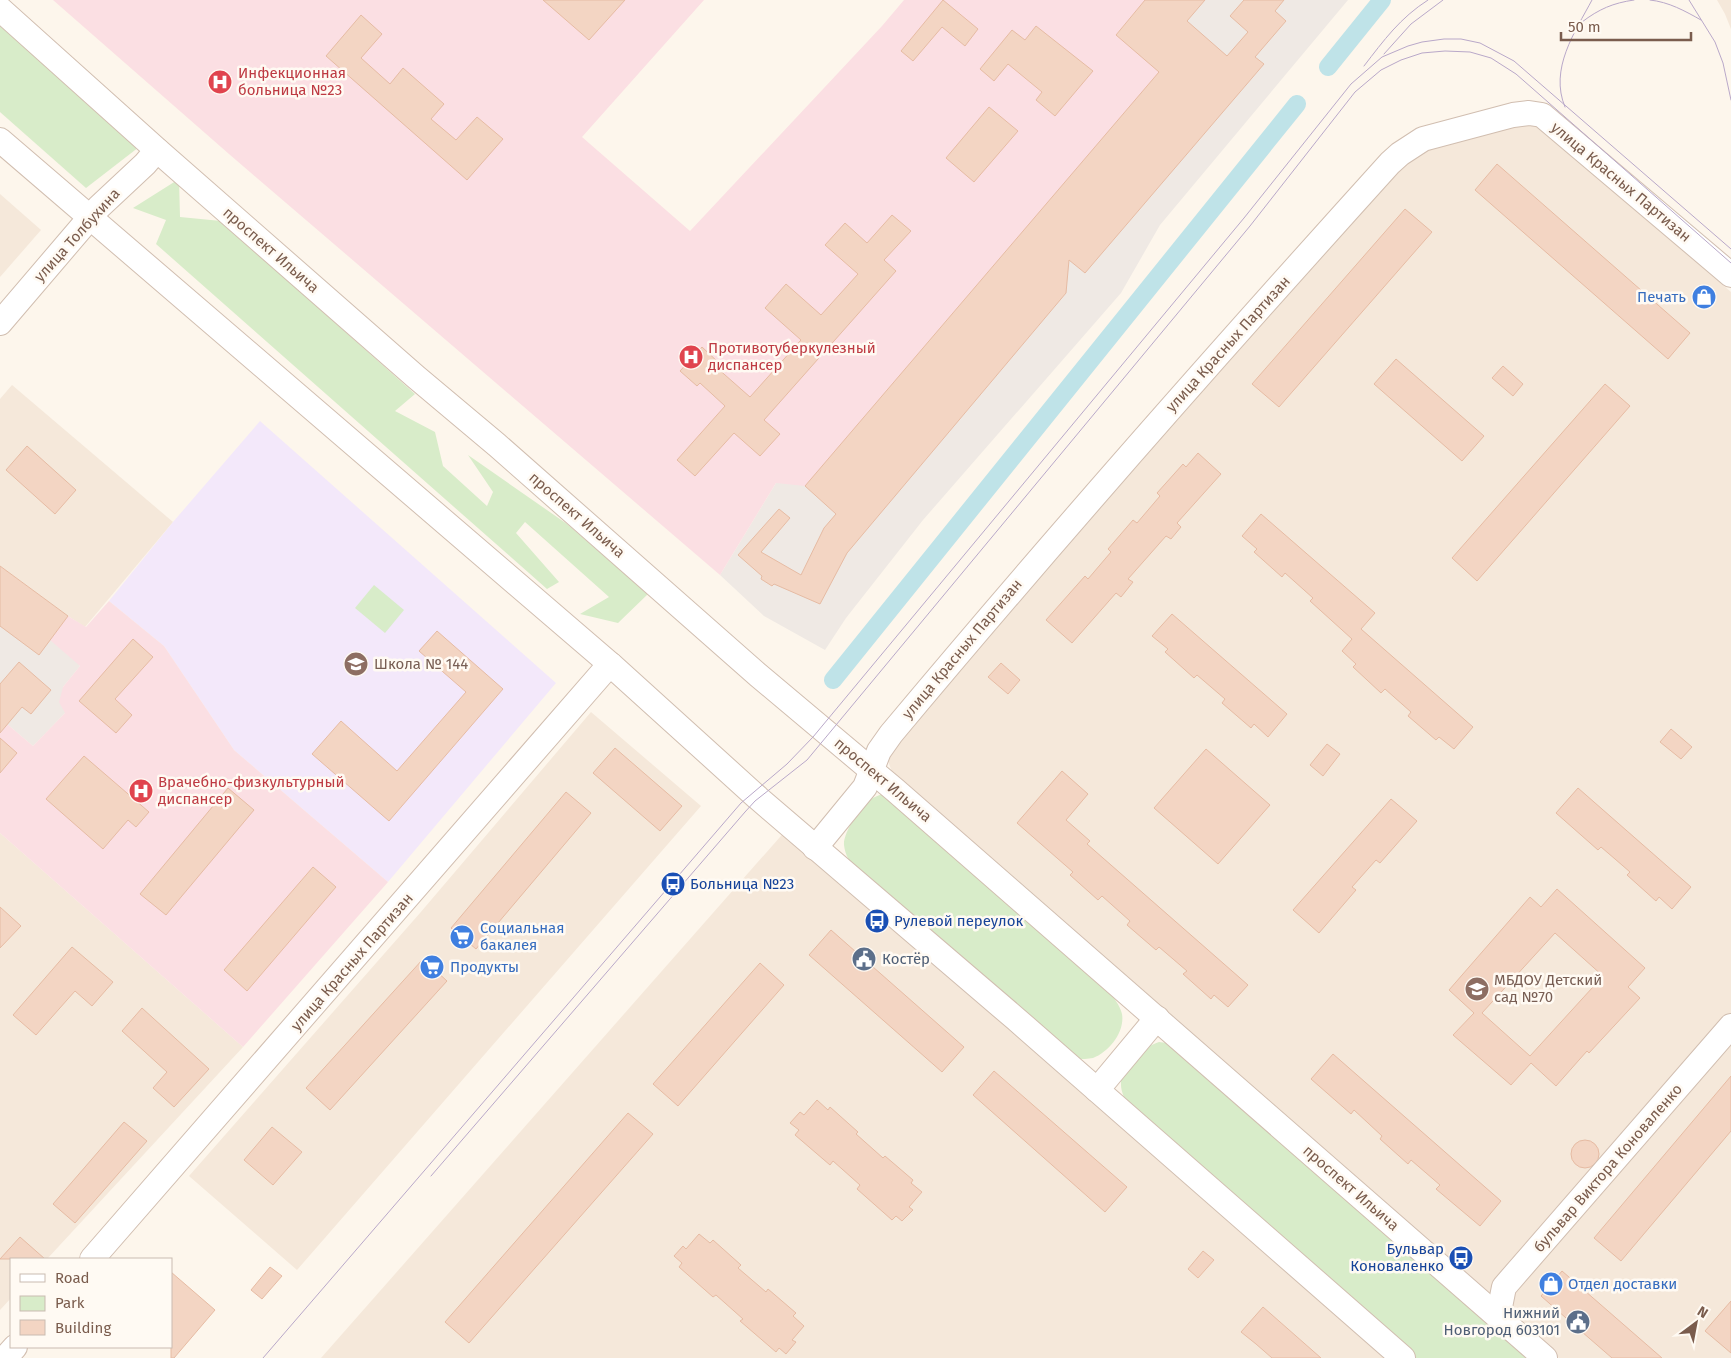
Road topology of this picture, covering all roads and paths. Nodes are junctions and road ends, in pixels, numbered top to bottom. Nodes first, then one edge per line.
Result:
1 (0, 9) edge
2 (0, 140) edge
3 (157, 150) junction
4 (91, 217) junction
5 (1731, 275) edge
6 (0, 323) edge
7 (610, 664) junction
8 (871, 769) junction
9 (815, 848) junction
10 (1157, 1018) junction
11 (1731, 1026) edge
12 (1096, 1090) junction
13 (93, 1258) edge
14 (1498, 1317) junction
15 (14, 1348) edge
16 (5, 1358) edge
17 (1403, 1358) edge
18 (1545, 1358) edge

1 - 3 street, проспект Ильича
2 - 4 street
3 - 4 street, улица Толбухина
3 - 8 street, проспект Ильича
4 - 6 street, улица Толбухина
4 - 7 street
5 - 8 street, улица Красных Партизан
7 - 9 street
7 - 13 street, улица Красных Партизан
8 - 9 street, улица Красных Партизан
8 - 10 street, проспект Ильича
9 - 12 street
10 - 12 street
10 - 14 street, проспект Ильича
11 - 14 street, бульвар Виктора Коноваленко
12 - 17 street
14 - 18 street, проспект Ильича
15 - 16 street

